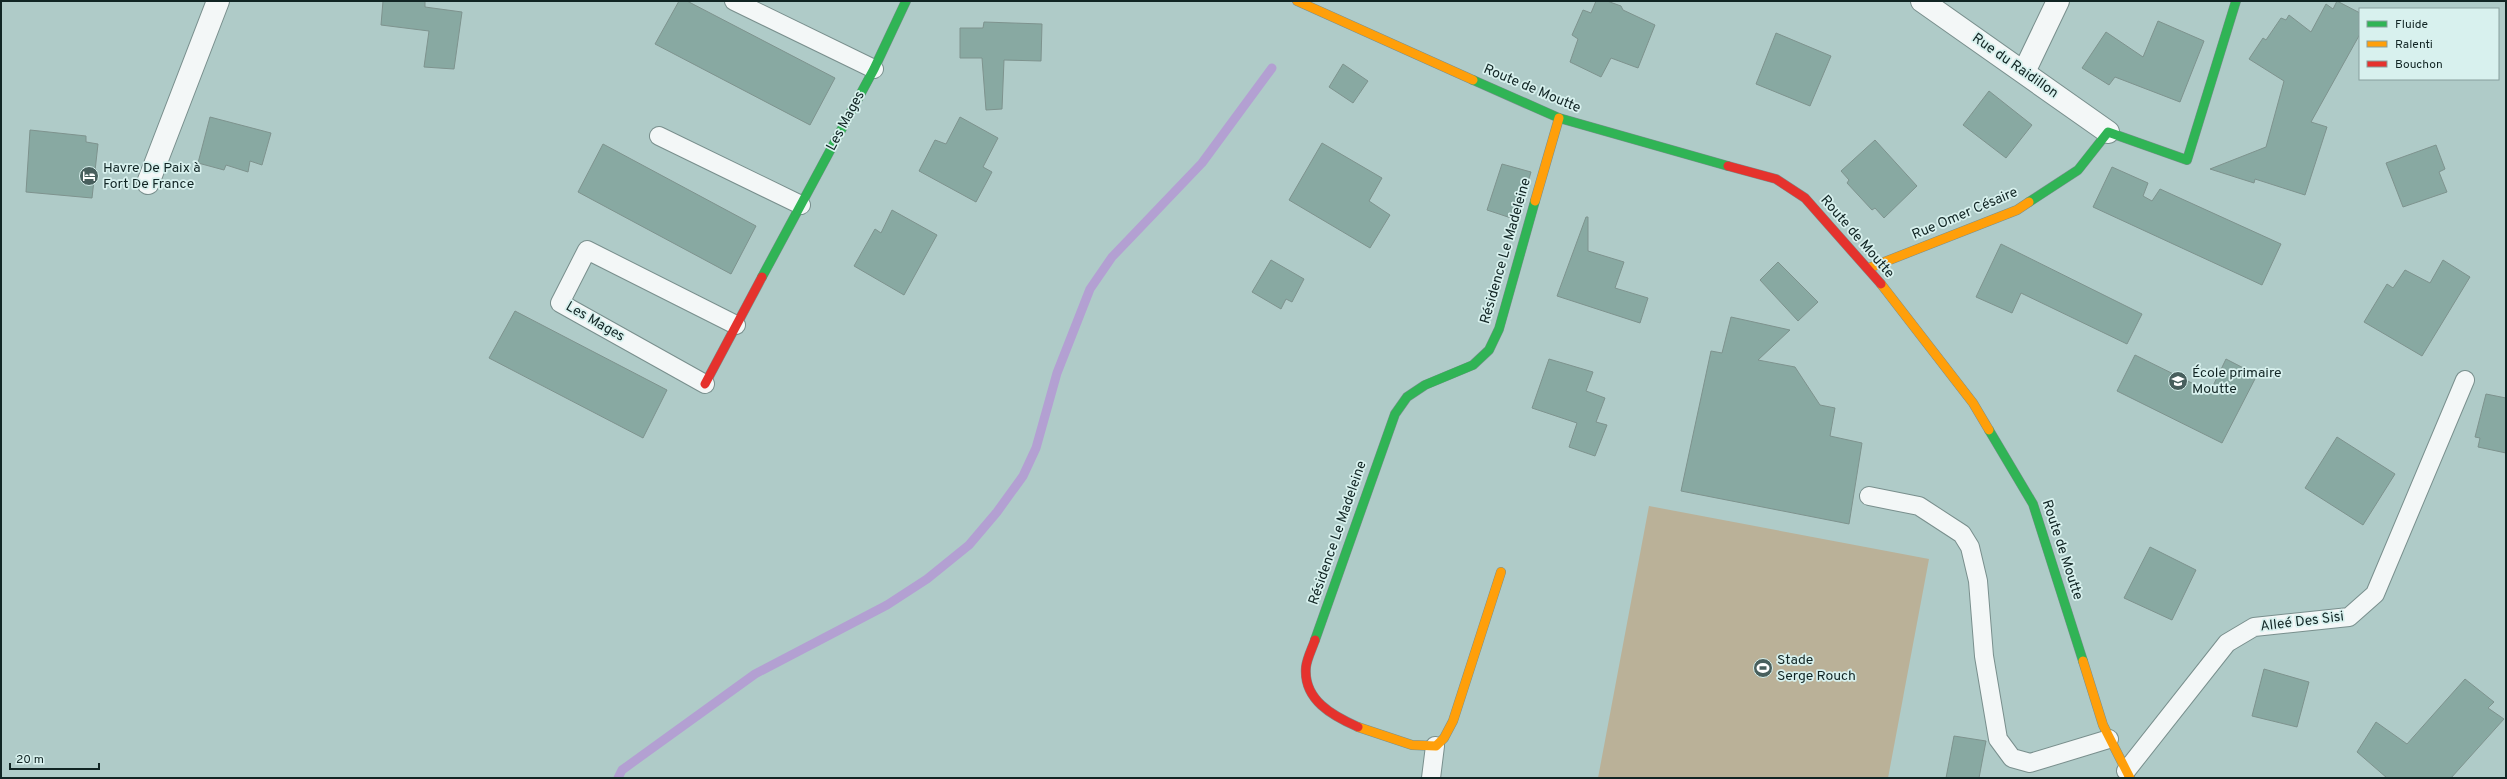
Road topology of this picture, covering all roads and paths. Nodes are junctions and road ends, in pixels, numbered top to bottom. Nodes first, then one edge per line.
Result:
1 (218, 1) edge
2 (734, 1) edge
3 (906, 1) edge
4 (1297, 1) edge
5 (1922, 1) edge
6 (2058, 1) edge
7 (2236, 1) edge
8 (874, 69) junction
9 (2024, 72) junction
10 (1559, 118) junction
11 (2108, 132) junction
12 (659, 136) dead end
13 (148, 183) dead end
14 (801, 205) junction
15 (1869, 268) junction
16 (736, 325) junction
17 (2465, 380) dead end
18 (705, 384) joint
19 (1869, 496) dead end
20 (1501, 572) dead end
21 (2109, 738) junction
22 (1436, 746) junction
23 (2128, 774) edge
24 (1431, 778) edge

1 - 13 street
2 - 8 lane
3 - 8 street, Les Mages
4 - 10 street, Route de Moutte
5 - 9 street, Rue du Raidillon
6 - 9 street
7 - 11 street
8 - 14 street, Les Mages
9 - 11 street, Rue du Raidillon
10 - 15 street, Route de Moutte
10 - 22 street, Résidence Le Madeleine
11 - 15 street, Rue Omer Césaire
12 - 14 lane
14 - 16 street, Les Mages
15 - 21 street, Route de Moutte
16 - 18 street, Les Mages
16 - 18 lane, Les Mages
17 - 23 lane, Alleé Des Sisi
19 - 21 lane
20 - 22 street
21 - 23 street, Route de Moutte
22 - 24 lane

